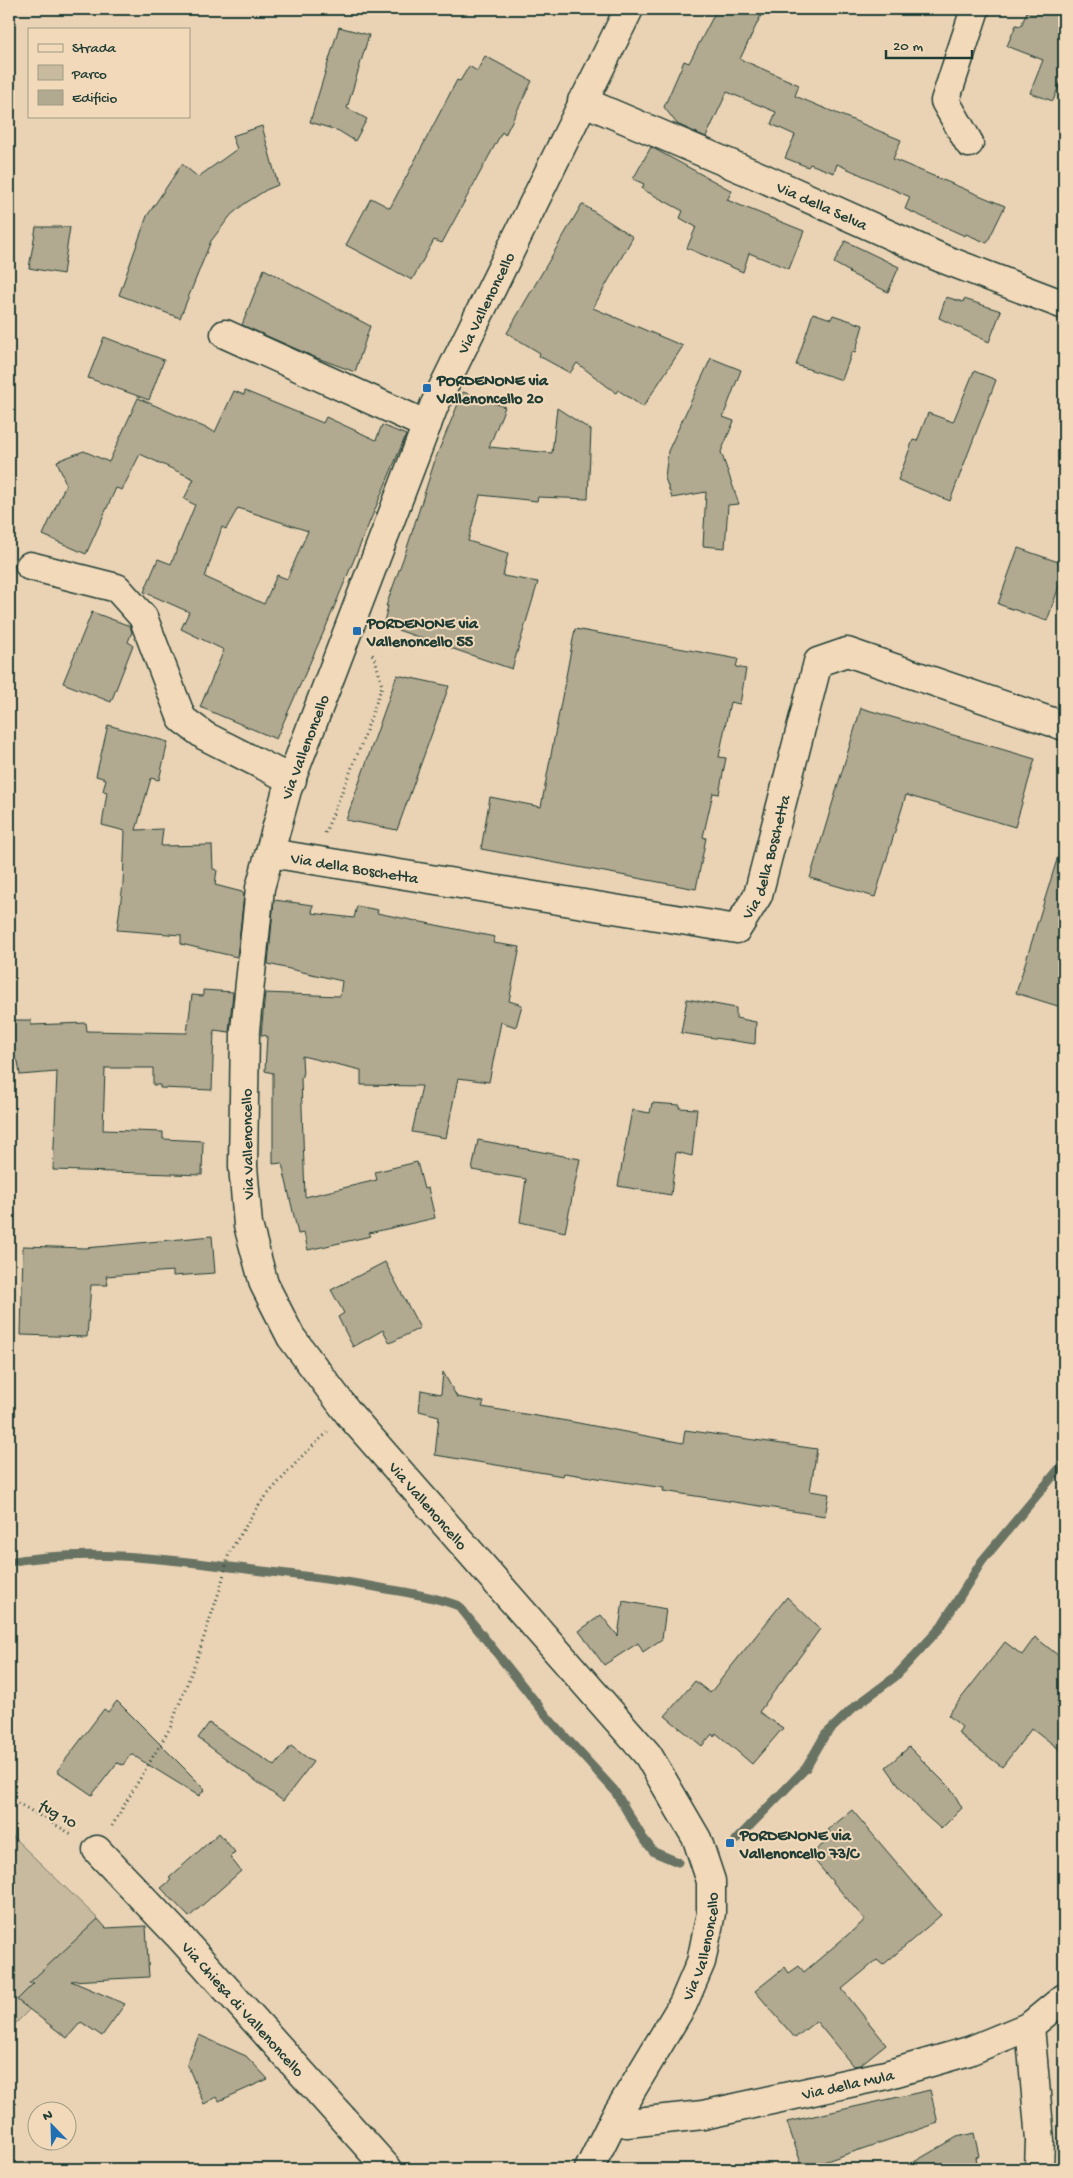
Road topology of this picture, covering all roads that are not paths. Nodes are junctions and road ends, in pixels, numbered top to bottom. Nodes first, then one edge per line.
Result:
1 (629, 9) edge
2 (975, 9) edge
3 (582, 101) junction
4 (969, 143) dead end
5 (1064, 305) edge
6 (225, 334) dead end
7 (427, 425) junction
8 (30, 566) dead end
9 (1064, 726) edge
10 (292, 780) junction
11 (270, 853) junction
12 (97, 1850) road end
13 (1064, 1998) edge
14 (1030, 2026) junction
15 (614, 2119) junction
16 (388, 2169) edge
17 (589, 2169) edge
18 (1039, 2169) edge

1 - 3 street, Via Vallenoncello
2 - 4 street
3 - 5 street, Via della Selva
3 - 7 street, Via Vallenoncello
6 - 7 street
7 - 10 street, Via Vallenoncello
8 - 10 street
9 - 11 street, Via della Boschetta
10 - 11 street, Via Vallenoncello
11 - 15 street, Via Vallenoncello
12 - 16 street, Via Chiesa di Vallenoncello
13 - 14 street, Via della Mula
14 - 15 street, Via della Mula
14 - 18 street
15 - 17 street, Via Vallenoncello

